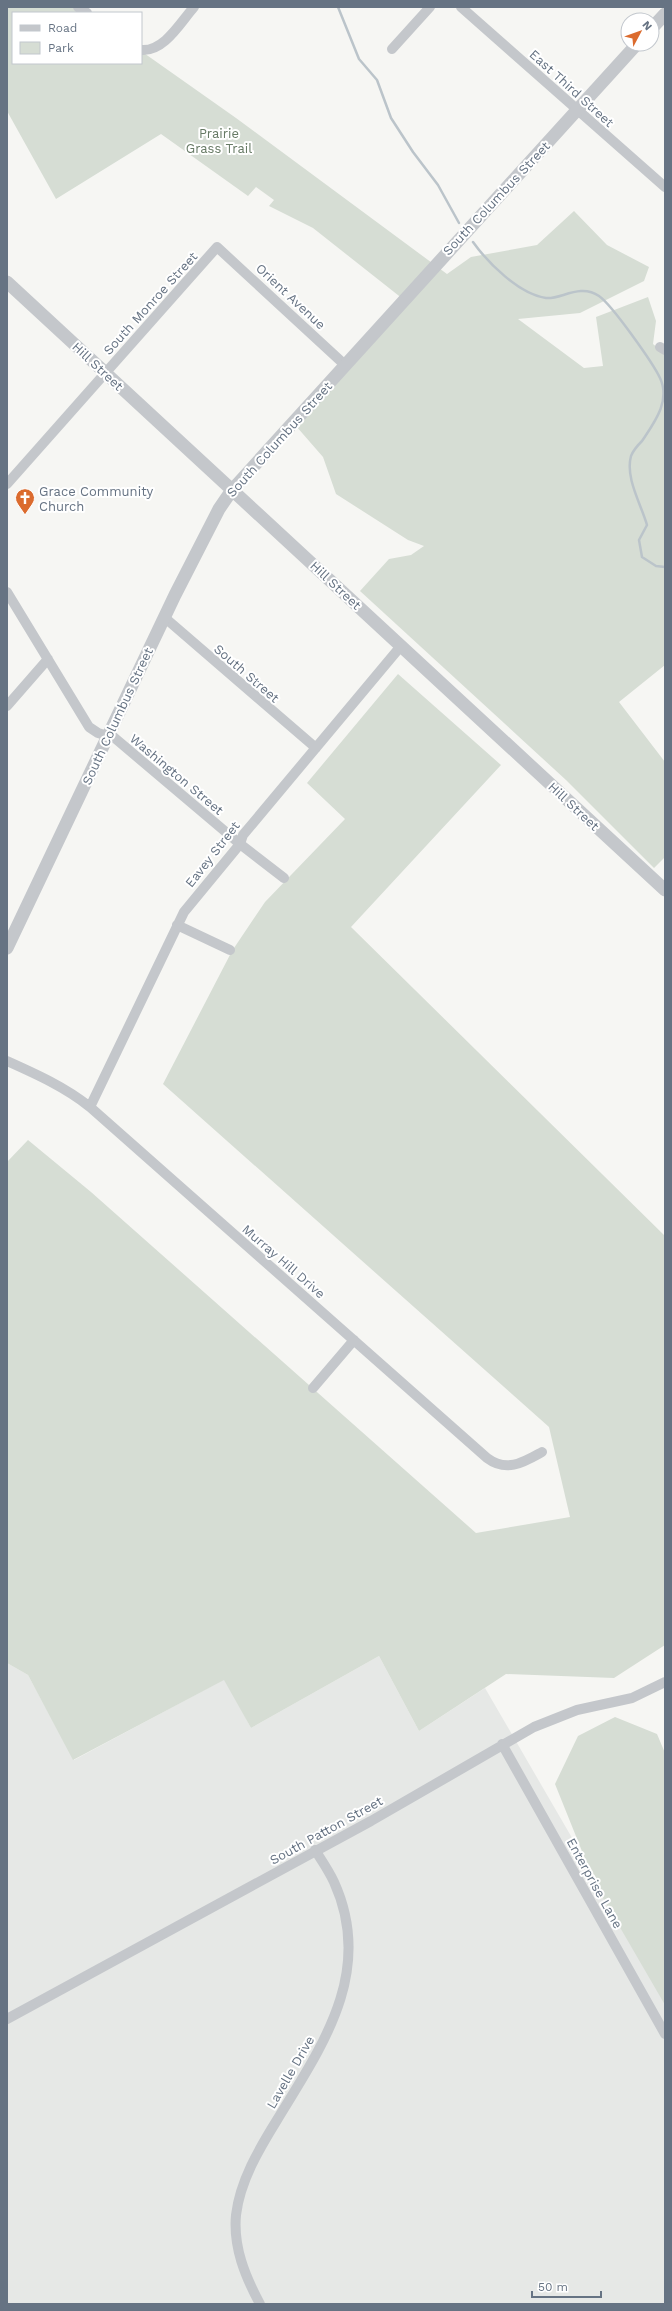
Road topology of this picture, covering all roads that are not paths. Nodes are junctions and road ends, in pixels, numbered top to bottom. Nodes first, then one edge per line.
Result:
1 (194, 7) edge
2 (430, 7) edge
3 (461, 7) edge
4 (392, 49) dead end
5 (142, 50) edge
6 (630, 52) edge
7 (577, 110) junction
8 (665, 187) edge
9 (217, 247) joint
10 (7, 282) edge
11 (345, 365) junction
12 (105, 372) junction
13 (7, 484) edge
14 (232, 490) junction
15 (7, 592) edge
16 (164, 618) junction
17 (401, 646) junction
18 (48, 659) junction
19 (7, 706) edge
20 (109, 735) junction
21 (316, 748) junction
22 (240, 844) junction
23 (284, 878) dead end
24 (665, 890) edge
25 (177, 925) junction
26 (7, 948) edge
27 (230, 950) dead end
28 (7, 1061) edge
29 (90, 1107) junction
30 (354, 1340) junction
31 (313, 1388) dead end
32 (542, 1452) dead end
33 (665, 1682) edge
34 (502, 1744) junction
35 (315, 1850) junction
36 (7, 2019) edge
37 (665, 2034) edge
38 (260, 2304) edge

1 - 5 street
2 - 4 street
3 - 7 street, East Third Street
6 - 7 street, South Columbus Street
7 - 8 street, East Third Street
7 - 11 street, South Columbus Street
9 - 11 street, Orient Avenue
9 - 12 street, South Monroe Street
10 - 12 street, Hill Street
11 - 14 street, South Columbus Street
12 - 13 street, South Monroe Street
12 - 14 street, Hill Street
14 - 16 street, South Columbus Street
14 - 17 street, Hill Street
15 - 18 street, Washington Street
16 - 20 street, South Columbus Street
16 - 21 street, South Street
17 - 21 street, Eavey Street
17 - 24 street, Hill Street
18 - 19 street
18 - 20 street, Washington Street
20 - 22 street, Washington Street
20 - 26 street, South Columbus Street
21 - 22 street, Eavey Street
22 - 23 street, Washington Street
22 - 25 street, Eavey Street
25 - 27 street
25 - 29 street, Eavey Street
28 - 29 street, Murray Hill Drive
29 - 30 street, Murray Hill Drive
30 - 31 street
30 - 32 street, Murray Hill Drive
33 - 34 street, South Patton Street
34 - 35 street, South Patton Street
34 - 37 street, Enterprise Lane
35 - 36 street, South Patton Street
35 - 38 street, Lavelle Drive

